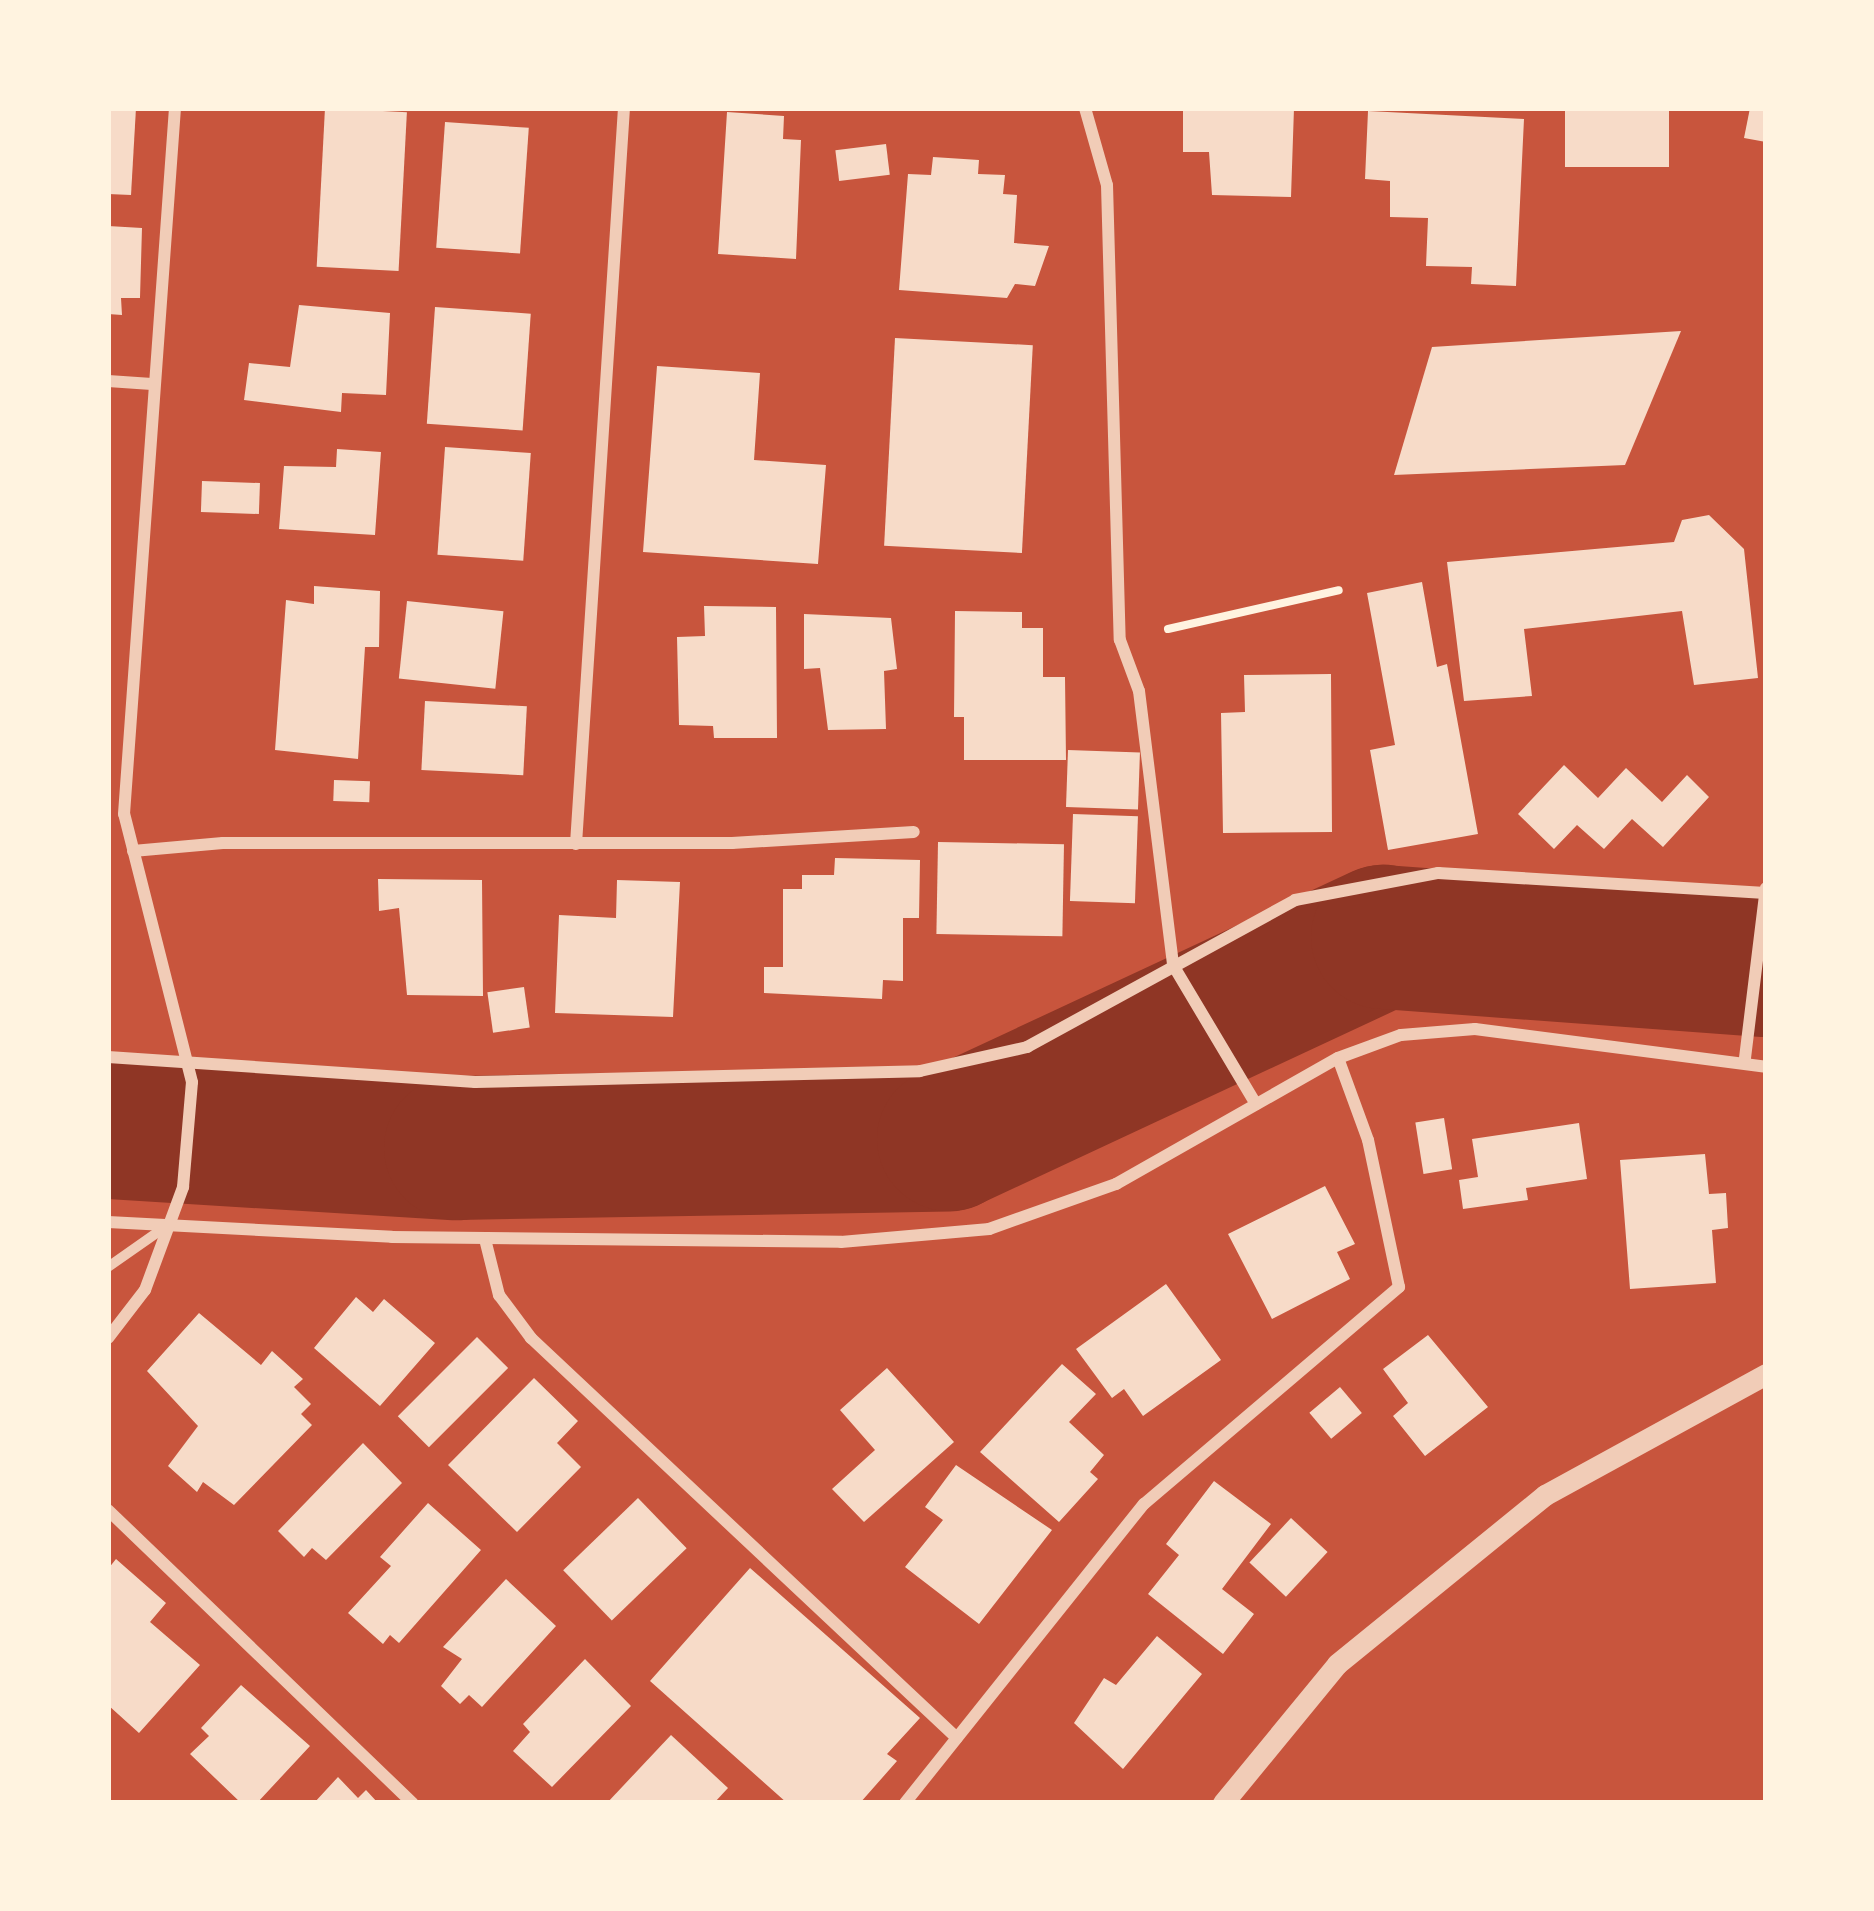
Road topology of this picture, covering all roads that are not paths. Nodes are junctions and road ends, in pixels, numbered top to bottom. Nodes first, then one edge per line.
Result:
1 (175, 108) edge
2 (624, 108) edge
3 (1085, 108) edge
4 (108, 381) edge
5 (152, 384) junction
6 (108, 813) edge
7 (124, 814) junction
8 (914, 832) dead end
9 (576, 844) junction
10 (133, 851) junction
11 (1765, 890) edge
12 (1173, 965) junction
13 (108, 1057) edge
14 (1339, 1058) junction
15 (1744, 1058) junction
16 (187, 1062) junction
17 (1766, 1067) edge
18 (1256, 1104) junction
19 (108, 1222) edge
20 (168, 1225) junction
21 (485, 1239) junction
22 (108, 1267) edge
23 (108, 1338) edge
24 (1766, 1374) edge
25 (108, 1510) edge
26 (956, 1738) junction
27 (413, 1803) edge
28 (904, 1803) edge
29 (1223, 1803) edge

1 - 5 street
2 - 9 street
3 - 12 street
4 - 5 street
5 - 7 street
6 - 7 street
7 - 10 street
8 - 9 street
9 - 10 street
10 - 16 street
11 - 12 street
11 - 15 street
12 - 16 street
12 - 18 street
13 - 16 street
14 - 15 street
14 - 18 street
14 - 26 street
15 - 17 street
16 - 20 street
18 - 21 street
19 - 20 street
20 - 21 street
20 - 22 street
20 - 23 street
21 - 26 street
24 - 29 street
25 - 27 street
26 - 28 street

